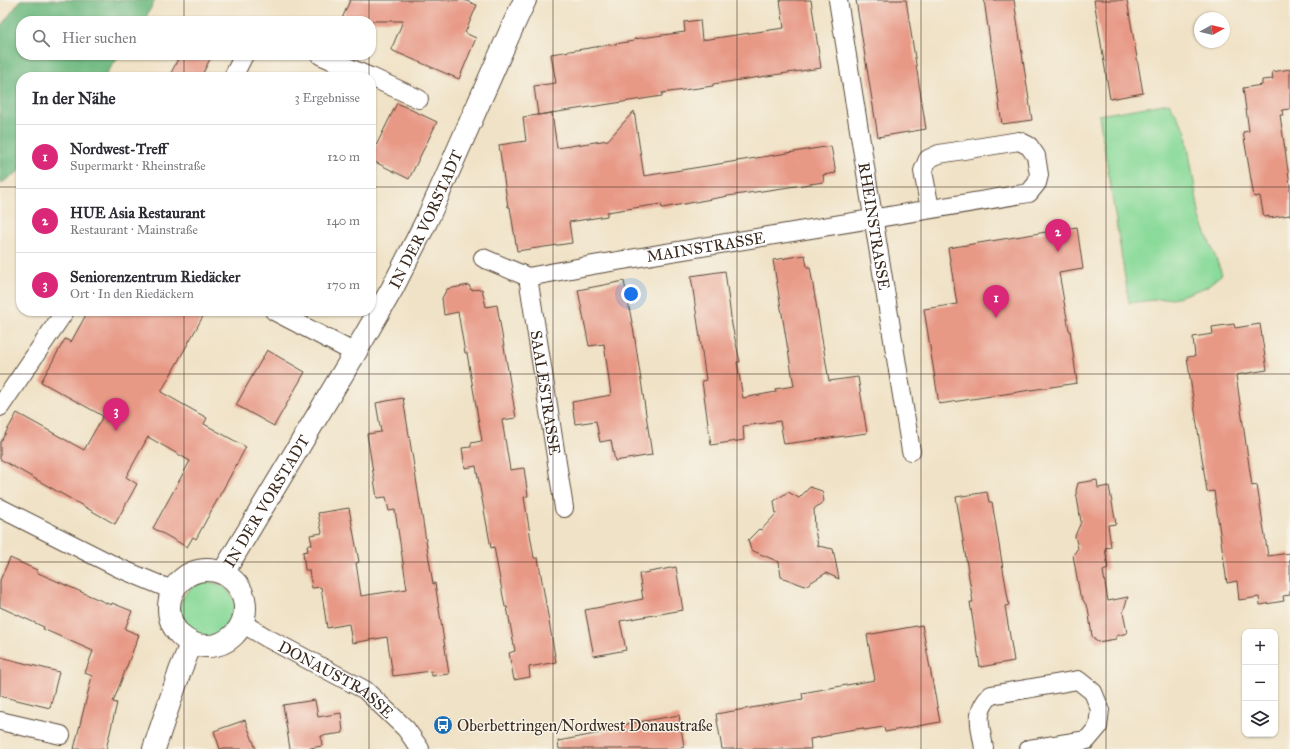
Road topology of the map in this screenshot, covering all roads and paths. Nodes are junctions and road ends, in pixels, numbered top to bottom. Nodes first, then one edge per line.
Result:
1 (525, 0) edge
2 (838, 0) edge
3 (242, 60) edge
4 (332, 60) edge
5 (236, 72) edge
6 (359, 72) edge
7 (376, 79) edge
8 (419, 99) dead end
9 (930, 209) junction
10 (873, 218) junction
11 (483, 258) dead end
12 (528, 277) junction
13 (62, 316) edge
14 (284, 316) edge
15 (355, 353) junction
16 (0, 407) edge
17 (911, 451) dead end
18 (0, 508) edge
19 (564, 508) dead end
20 (223, 573) junction
21 (172, 590) junction
22 (242, 624) junction
23 (191, 644) junction
24 (0, 721) edge
25 (61, 735) dead end
26 (154, 749) edge
27 (420, 749) edge
28 (984, 749) edge
29 (1029, 749) edge

1 - 15 street, IN DER VORSTADT
2 - 10 street, RHEINSTRASSE
3 - 5 street
4 - 6 street
7 - 8 street
9 - 9 street, MAINSTRASSE
9 - 10 street, MAINSTRASSE
10 - 12 street, MAINSTRASSE
10 - 17 street, RHEINSTRASSE
11 - 12 street
12 - 19 street, SAALESTRASSE
13 - 16 street
14 - 15 street
15 - 20 street, IN DER VORSTADT
18 - 21 street
20 - 21 street, IN DER VORSTADT
20 - 22 street, IN DER VORSTADT
21 - 23 street
22 - 23 street
22 - 27 street, DONAUSTRASSE
23 - 26 street
24 - 25 street
28 - 29 street

